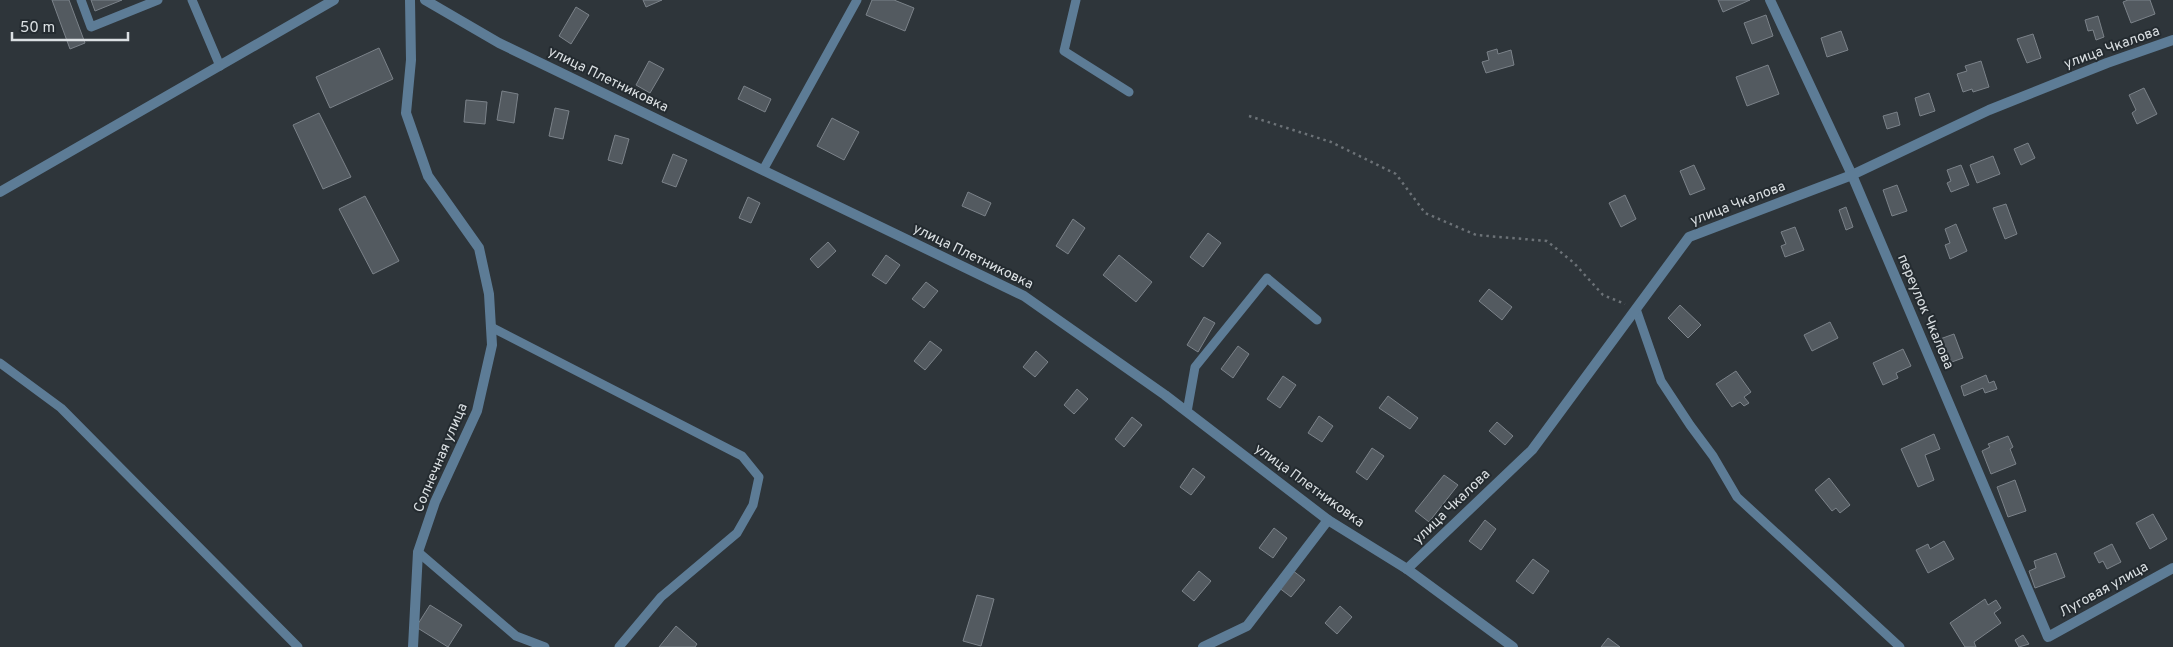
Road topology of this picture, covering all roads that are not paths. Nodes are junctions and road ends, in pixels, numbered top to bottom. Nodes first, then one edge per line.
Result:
1 (81, 0) edge
2 (158, 0) edge
3 (192, 0) edge
4 (334, 0) edge
5 (410, 0) edge
6 (425, 0) edge
7 (857, 0) edge
8 (1076, 0) edge
9 (1770, 0) edge
10 (140, 3) edge
11 (2173, 40) edge
12 (220, 66) junction
13 (1129, 92) dead end
14 (763, 170) junction
15 (1852, 175) junction
16 (0, 192) edge
17 (1636, 308) junction
18 (1317, 320) dead end
19 (491, 327) junction
20 (0, 363) edge
21 (1186, 412) junction
22 (1328, 520) junction
23 (418, 552) junction
24 (2173, 568) edge
25 (1407, 569) junction
26 (2048, 637) joint
27 (298, 647) edge
28 (413, 647) edge
29 (545, 647) edge
30 (619, 647) edge
31 (1204, 647) edge
32 (1513, 647) edge
33 (1900, 647) edge

1 - 10 lane
2 - 10 lane
3 - 12 lane
4 - 12 street
5 - 19 street, Солнечная улица
6 - 14 street, улица Плетниковка
7 - 14 lane
8 - 13 lane
9 - 15 street, переулок Чкалова
11 - 15 street, улица Чкалова
12 - 16 street
14 - 21 street, улица Плетниковка
15 - 17 street, улица Чкалова
15 - 26 street, переулок Чкалова
17 - 25 street, улица Чкалова
17 - 33 lane
18 - 21 lane
19 - 23 street, Солнечная улица
19 - 30 lane
20 - 27 lane
21 - 22 street, улица Плетниковка
22 - 25 street, улица Плетниковка
22 - 31 street
23 - 28 street, Солнечная улица
23 - 29 lane
24 - 26 street, Луговая улица
25 - 32 street, улица Плетниковка

